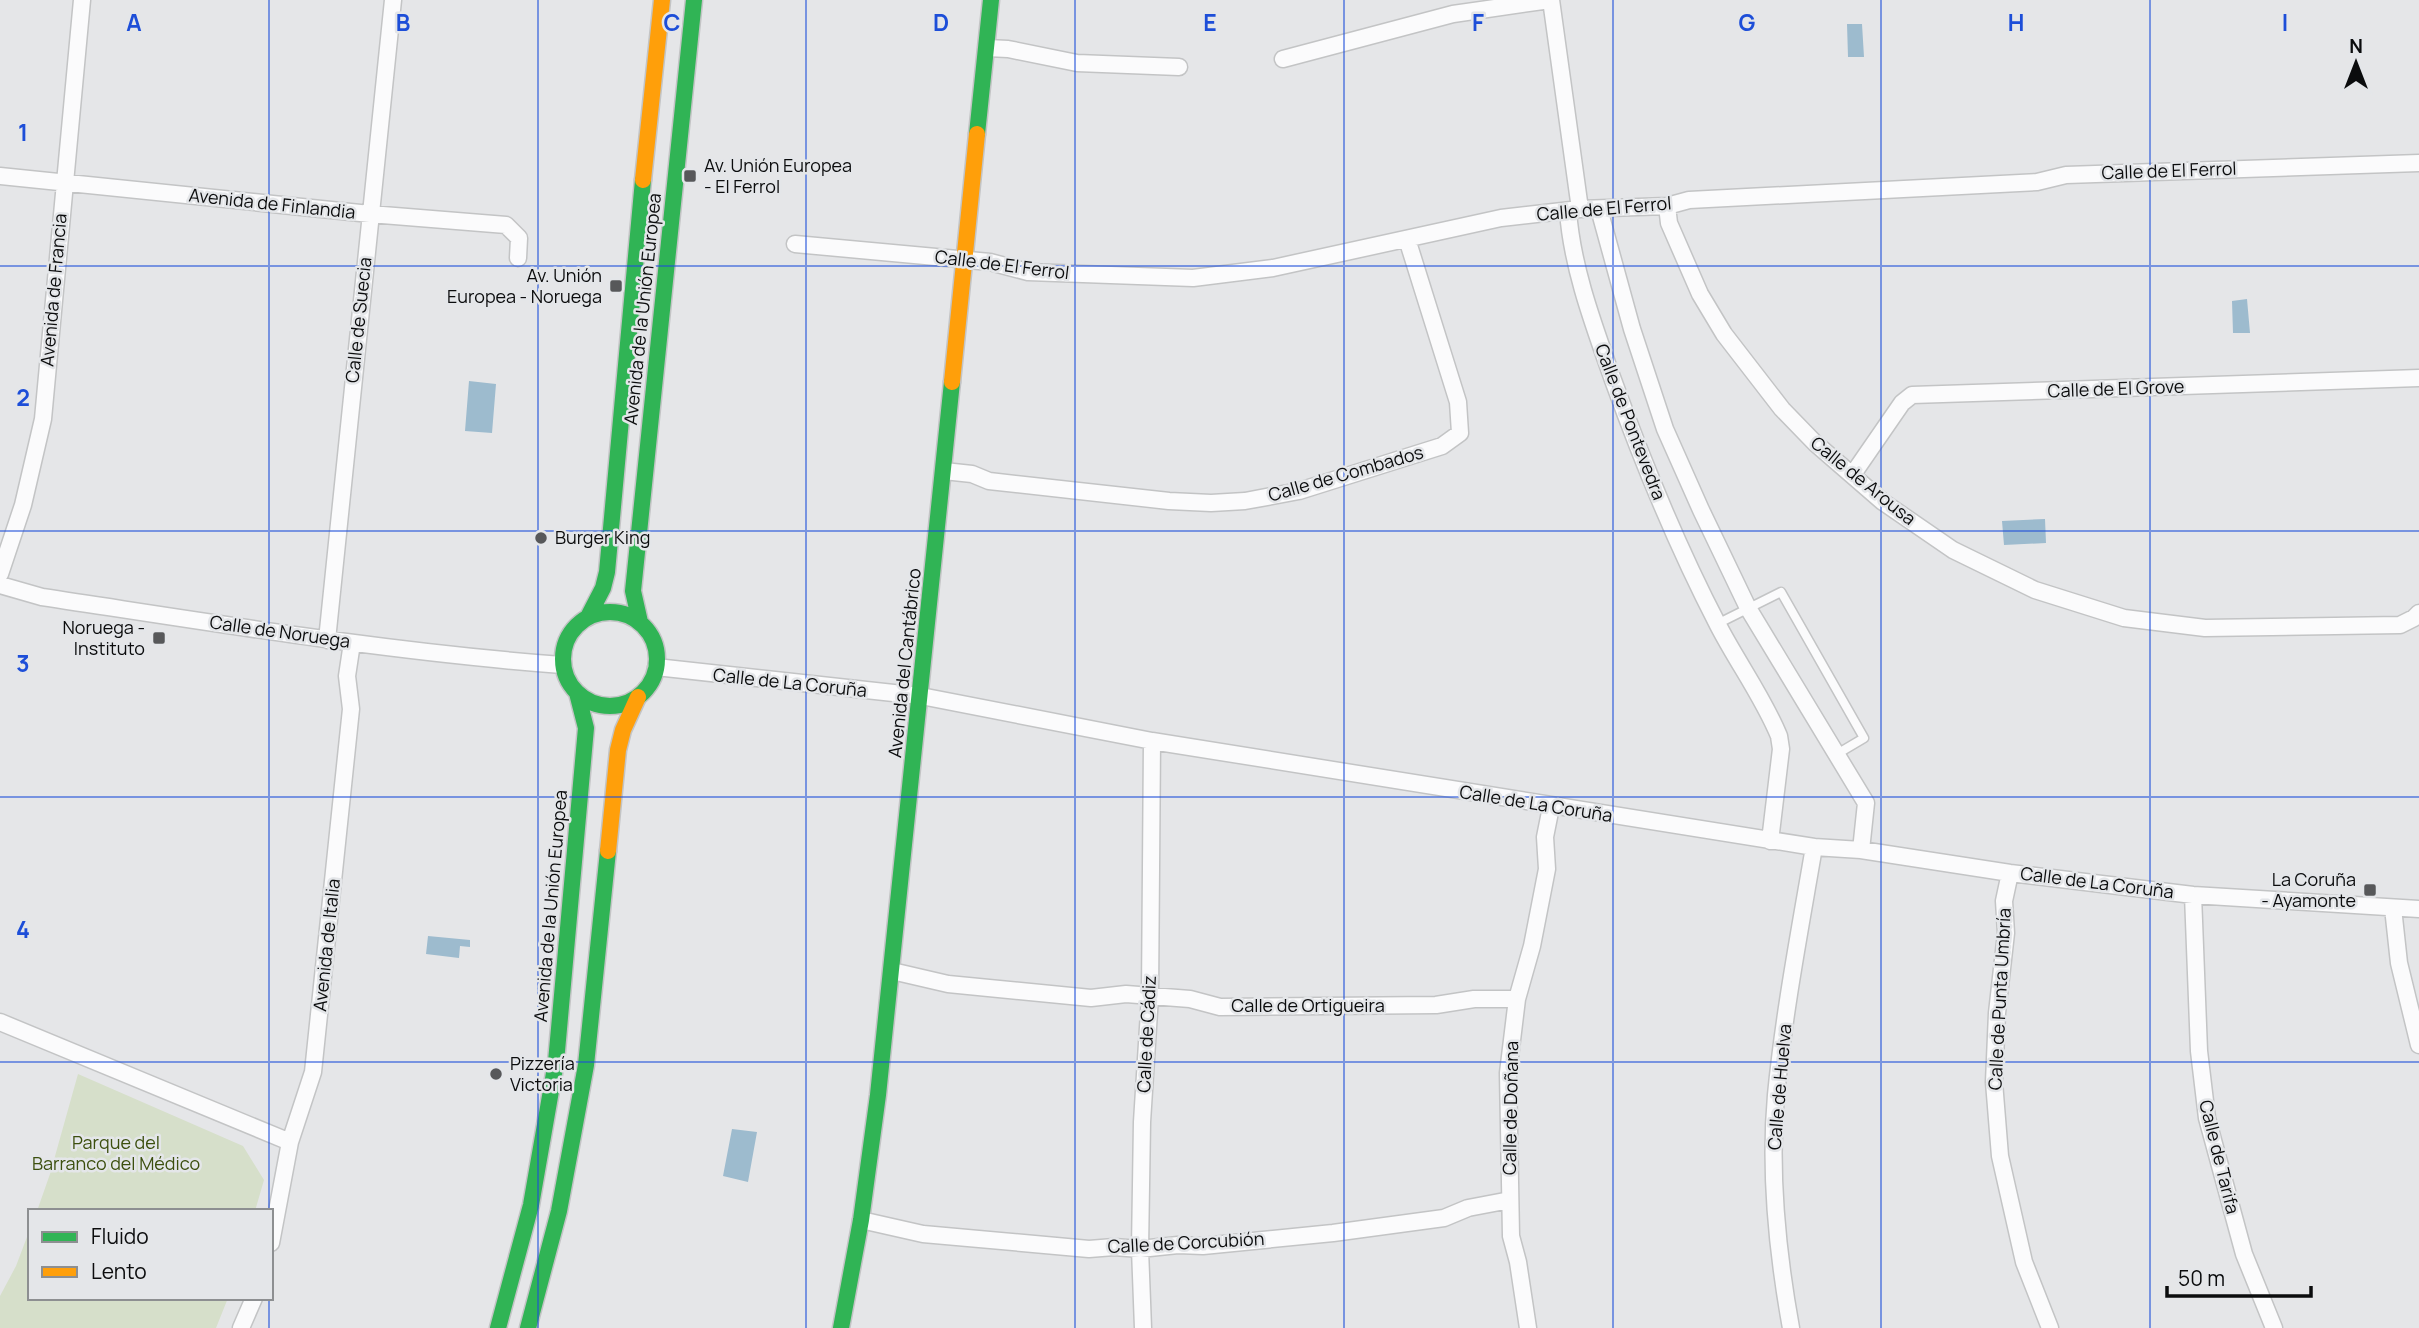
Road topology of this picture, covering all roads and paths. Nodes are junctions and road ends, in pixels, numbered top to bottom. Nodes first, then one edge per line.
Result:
1 (82, 0) edge
2 (393, 0) edge
3 (662, 0) edge
4 (694, 0) edge
5 (991, 0) edge
6 (1550, 0) edge
7 (987, 48) junction
8 (1283, 59) dead end
9 (1179, 67) dead end
10 (2419, 163) edge
11 (0, 176) edge
12 (64, 183) junction
13 (1667, 206) junction
14 (1599, 209) junction
15 (1567, 211) junction
16 (370, 214) junction
17 (1407, 239) junction
18 (795, 244) dead end
19 (518, 258) dead end
20 (965, 260) junction
21 (2419, 378) edge
22 (944, 471) junction
23 (1853, 474) junction
24 (0, 574) edge
25 (0, 585) edge
26 (1748, 608) junction
27 (2419, 613) edge
28 (588, 617) junction
29 (640, 622) junction
30 (1717, 624) junction
31 (327, 640) junction
32 (352, 643) junction
33 (562, 664) junction
34 (656, 667) junction
35 (577, 693) junction
36 (921, 696) junction
37 (638, 697) junction
38 (1152, 741) junction
39 (1837, 754) junction
40 (1551, 807) junction
41 (1770, 841) junction
42 (1814, 847) junction
43 (1861, 850) junction
44 (2010, 873) junction
45 (2193, 895) junction
46 (2393, 908) junction
47 (2419, 909) edge
48 (892, 971) junction
49 (1150, 996) junction
50 (1517, 999) junction
51 (0, 1022) edge
52 (2419, 1045) edge
53 (290, 1142) junction
54 (1510, 1200) junction
55 (861, 1220) junction
56 (273, 1238) edge
57 (1140, 1249) junction
58 (253, 1300) edge
59 (241, 1328) edge
60 (498, 1328) edge
61 (528, 1328) edge
62 (841, 1328) edge
63 (1143, 1328) edge
64 (1528, 1328) edge
65 (1791, 1328) edge
66 (2050, 1328) edge
67 (2274, 1328) edge

1 - 12 street, Avenida de Francia
2 - 16 street, Calle de Suecia
3 - 28 main road, Avenida de la Unión Europea
4 - 29 main road, Avenida de la Unión Europea
5 - 7 main road, Avenida del Cantábrico
6 - 8 street
6 - 15 street, Calle de Pontevedra
7 - 9 street
7 - 20 main road, Avenida del Cantábrico
10 - 13 street, Calle de El Ferrol
11 - 12 street, Avenida de Finlandia
12 - 16 street, Avenida de Finlandia
12 - 24 street, Avenida de Francia
13 - 14 street, Calle de El Ferrol
13 - 23 street, Calle de Arousa
14 - 15 street, Calle de El Ferrol
14 - 26 street, Calle de Pontevedra
15 - 17 street, Calle de El Ferrol
15 - 30 street, Calle de Pontevedra
16 - 19 street, Avenida de Finlandia
16 - 31 street, Calle de Suecia
17 - 20 street, Calle de El Ferrol
17 - 22 street, Calle de Combados
18 - 20 street, Calle de El Ferrol
20 - 22 main road, Avenida del Cantábrico
21 - 23 street, Calle de El Grove
22 - 36 main road, Avenida del Cantábrico
23 - 27 street, Calle de Arousa
25 - 31 street, Calle de Noruega
26 - 30 lane
26 - 39 street, Calle de Pontevedra
26 - 39 lane
28 - 29 main road
28 - 33 main road
29 - 34 main road
30 - 41 street, Calle de Pontevedra
31 - 32 street, Calle de Noruega
32 - 33 street, Calle de Noruega
32 - 53 street, Avenida de Italia
33 - 35 main road
34 - 36 street, Calle de La Coruña
34 - 37 main road
35 - 37 main road
35 - 60 main road, Avenida de la Unión Europea
36 - 38 street, Calle de La Coruña
36 - 48 main road, Avenida del Cantábrico
37 - 61 main road
38 - 40 street, Calle de La Coruña
38 - 49 street, Calle de Cádiz
39 - 43 street, Calle de Pontevedra
40 - 41 street, Calle de La Coruña
40 - 50 street, Calle de Doñana
41 - 42 street, Calle de La Coruña
42 - 43 street, Calle de La Coruña
42 - 65 street, Calle de Huelva
43 - 44 street, Calle de La Coruña
44 - 45 street, Calle de La Coruña
44 - 66 street, Calle de Punta Umbría
45 - 46 street, Calle de La Coruña
45 - 67 street, Calle de Tarifa
46 - 47 street, Calle de La Coruña
46 - 52 street
48 - 49 street, Calle de Ortigueira
48 - 55 main road, Avenida del Cantábrico
49 - 50 street, Calle de Ortigueira
49 - 57 street, Calle de Cádiz
50 - 54 street, Calle de Doñana
51 - 53 street
53 - 56 street, Avenida de Italia
54 - 57 street, Calle de Corcubión
54 - 64 street, Calle de Doñana
55 - 57 street, Calle de Corcubión
55 - 62 main road, Avenida del Cantábrico
57 - 63 street, Calle de Cádiz
58 - 59 street

